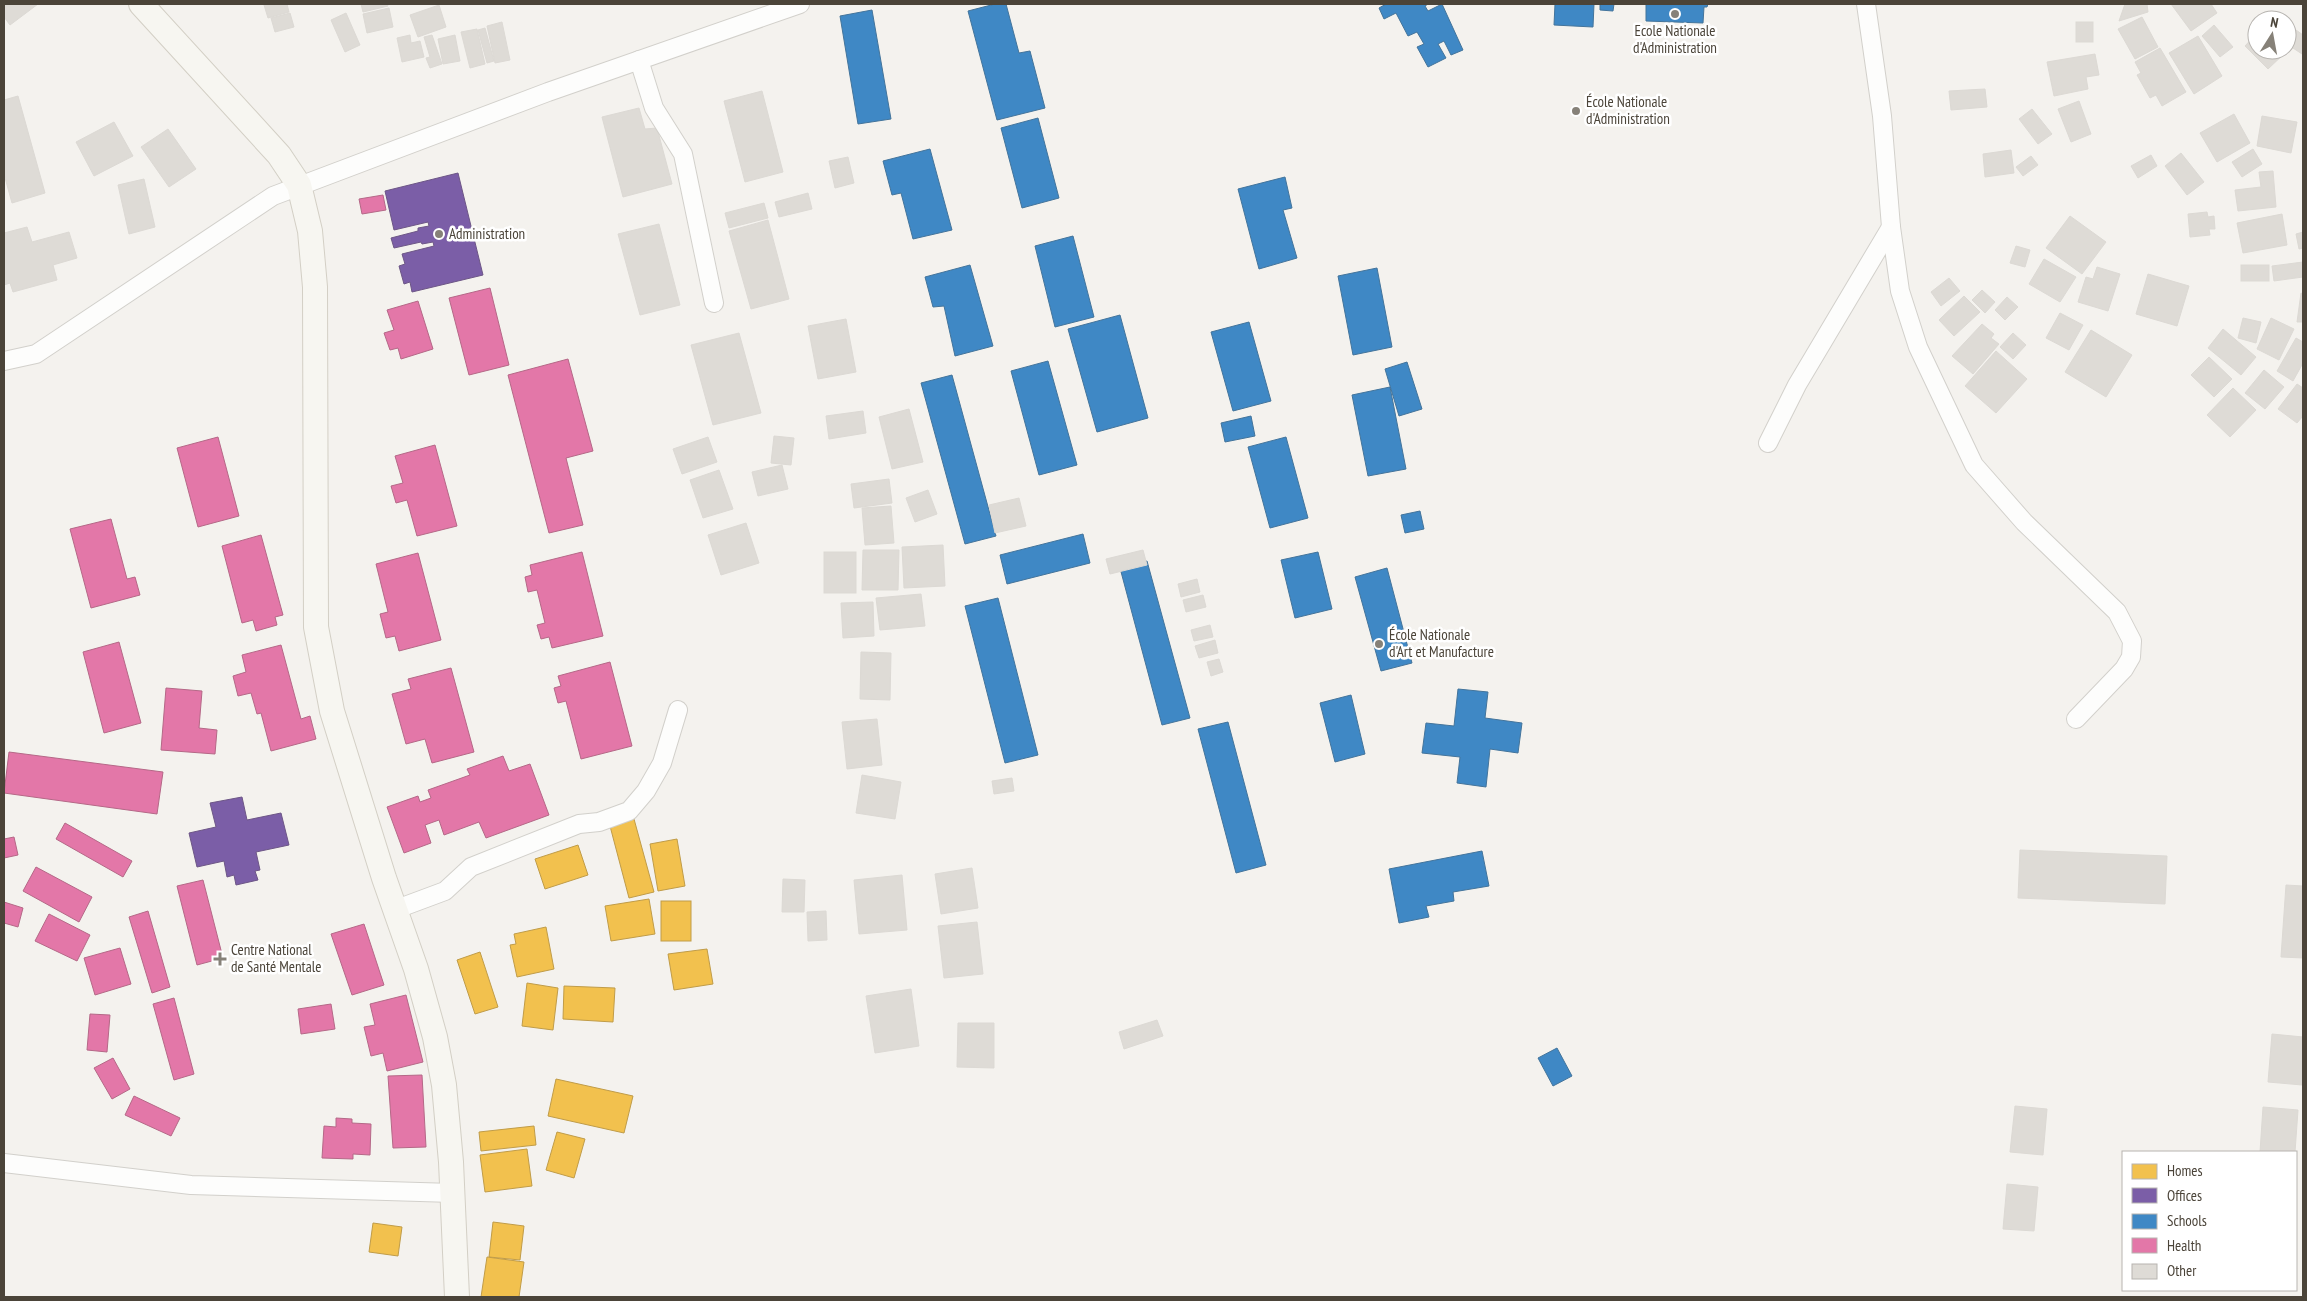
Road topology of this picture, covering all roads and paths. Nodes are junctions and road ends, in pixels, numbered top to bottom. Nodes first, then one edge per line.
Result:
1 (141, 4) edge
2 (800, 4) edge
3 (1866, 4) edge
4 (639, 60) junction
5 (300, 185) junction
6 (1891, 227) junction
7 (714, 303) dead end
8 (4, 361) edge
9 (1768, 443) dead end
10 (678, 710) dead end
11 (2076, 719) dead end
12 (394, 910) junction
13 (4, 1163) edge
14 (453, 1193) junction
15 (457, 1297) edge

1 - 5 street
2 - 4 street
3 - 6 street
4 - 5 street
4 - 7 street
5 - 8 street
5 - 12 street
6 - 9 street
6 - 11 street
10 - 12 street
12 - 14 street
13 - 14 street
14 - 15 street

